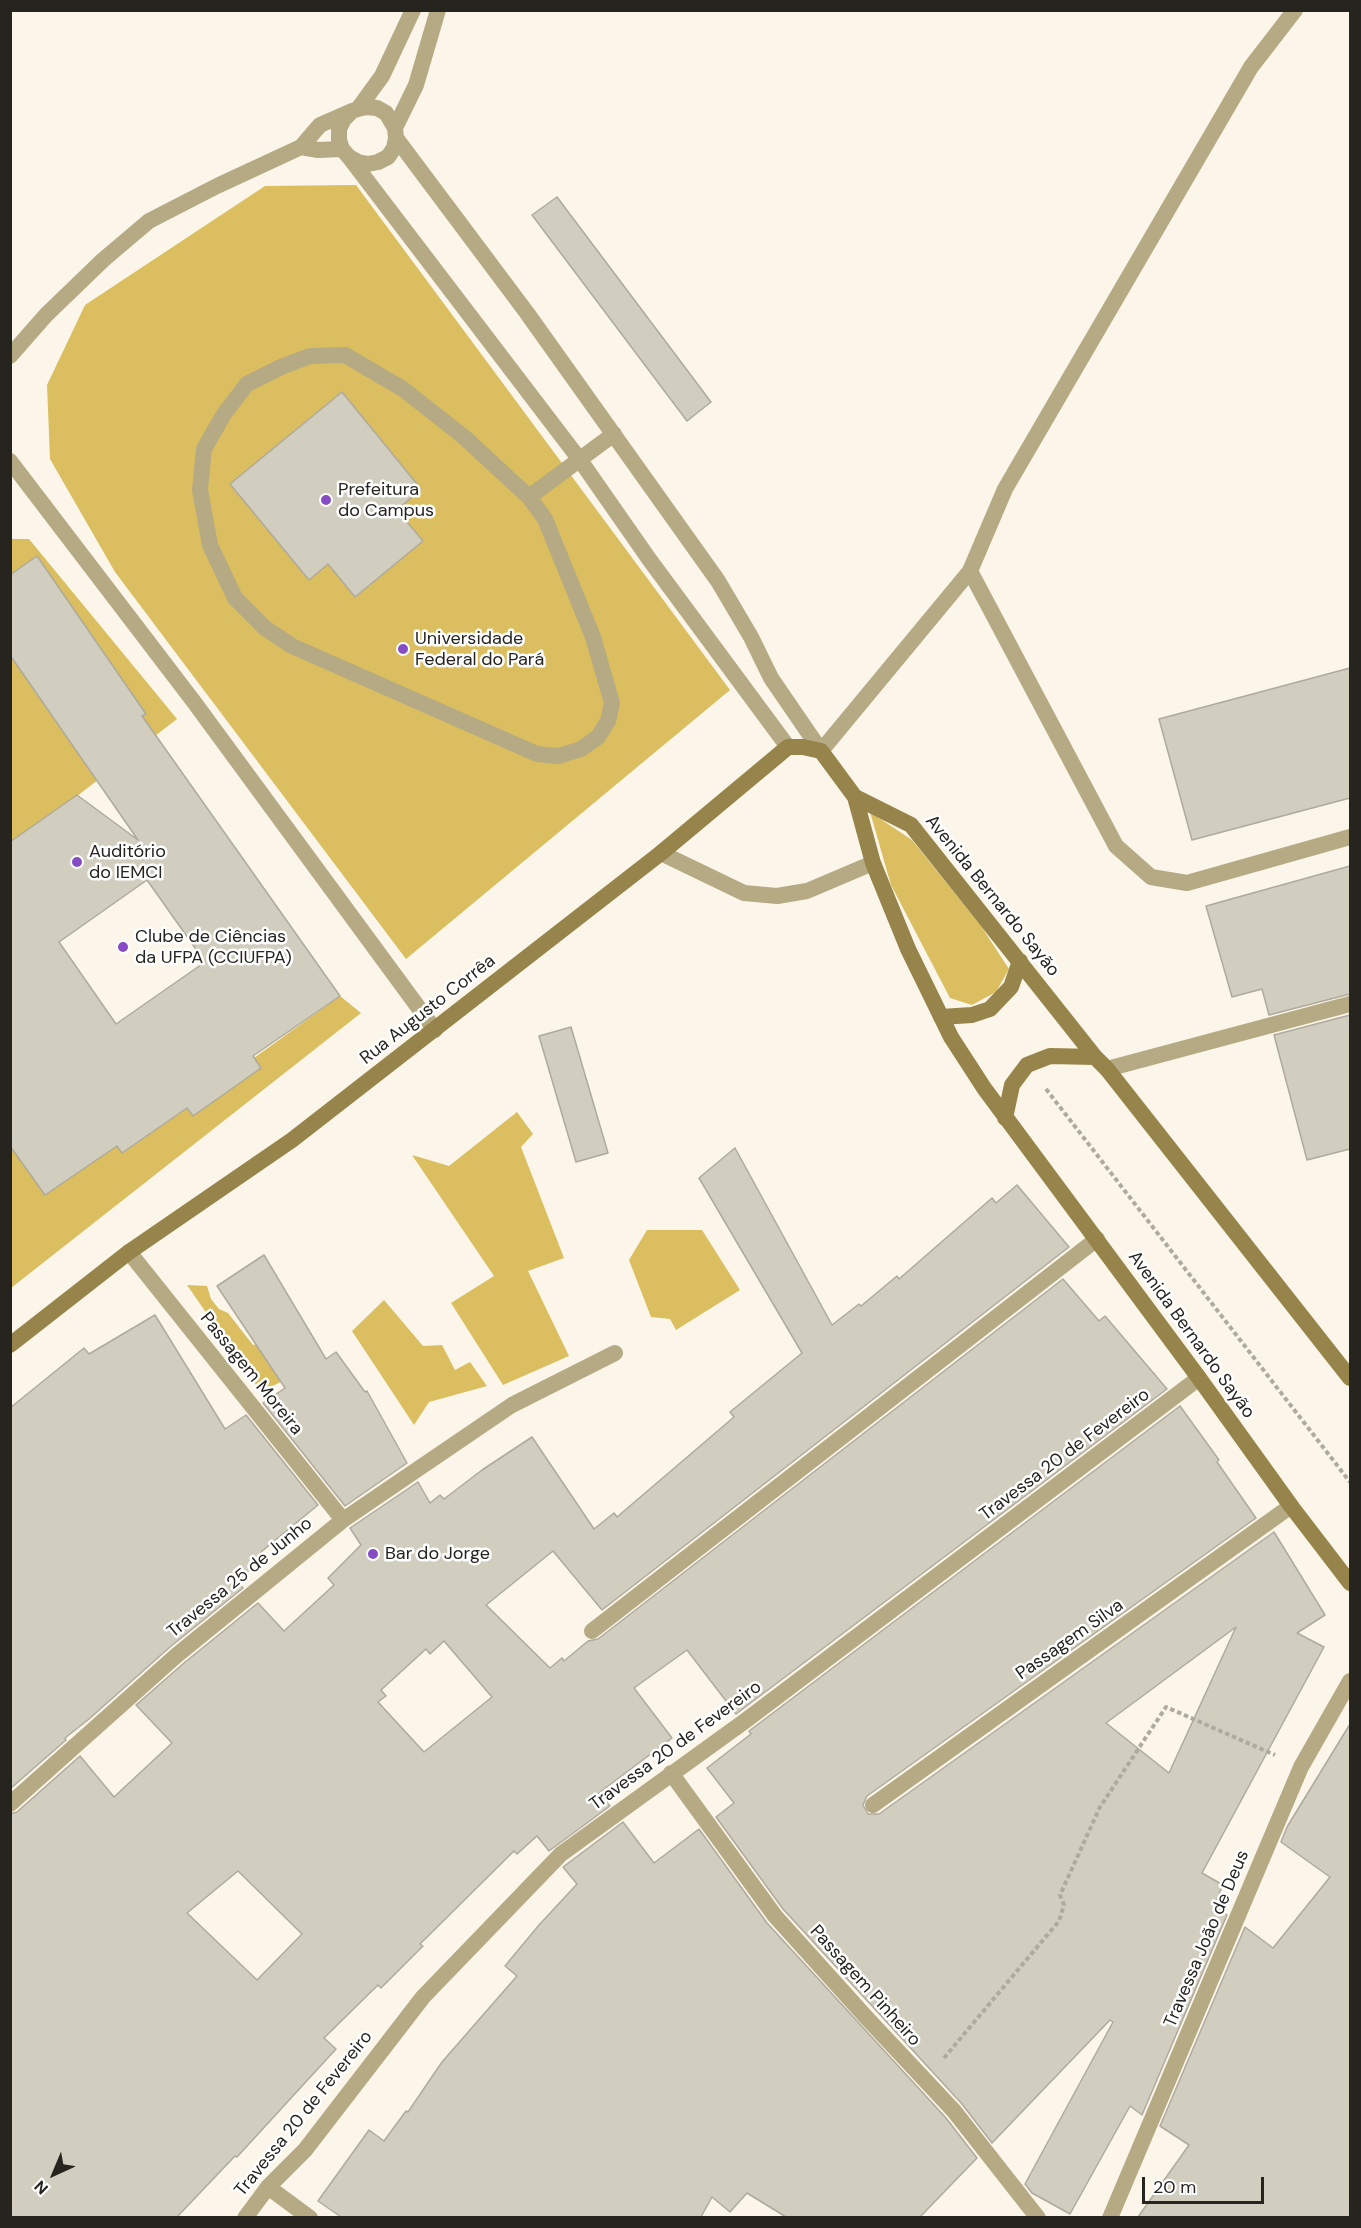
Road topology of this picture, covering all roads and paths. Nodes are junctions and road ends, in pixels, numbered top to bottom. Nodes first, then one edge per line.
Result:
1 (413, 10) edge
2 (438, 10) edge
3 (1295, 10) edge
4 (355, 110) junction
5 (396, 133) junction
6 (301, 147) junction
7 (345, 153) junction
8 (10, 356) edge
9 (614, 434) junction
10 (580, 460) junction
11 (10, 461) edge
12 (529, 497) junction
13 (970, 571) junction
14 (788, 747) junction
15 (821, 751) junction
16 (855, 797) junction
17 (1350, 837) edge
18 (661, 853) junction
19 (873, 863) junction
20 (1020, 961) junction
21 (1350, 1004) edge
22 (941, 1017) junction
23 (435, 1030) junction
24 (1101, 1063) junction
25 (1027, 1065) junction
26 (1005, 1118) junction
27 (1096, 1239) junction
28 (129, 1252) junction
29 (10, 1345) edge
30 (615, 1353) dead end
31 (1199, 1378) junction
32 (1350, 1378) edge
33 (1350, 1482) edge
34 (1291, 1506) junction
35 (342, 1520) junction
36 (1350, 1583) edge
37 (592, 1631) dead end
38 (1350, 1681) edge
39 (1301, 1767) junction
40 (671, 1773) junction
41 (10, 1804) edge
42 (873, 1805) dead end
43 (925, 2081) junction
44 (268, 2187) junction
45 (245, 2217) edge
46 (310, 2217) edge
47 (1038, 2217) edge
48 (1110, 2217) edge

1 - 4 street
2 - 5 street
3 - 13 street
4 - 5 street
4 - 6 street
4 - 7 street
5 - 7 street
5 - 9 street
6 - 7 street
6 - 8 street
7 - 10 street
9 - 10 street
9 - 15 street
10 - 12 street
10 - 14 street
11 - 23 street
12 - 12 street
13 - 15 street
13 - 17 street
14 - 15 main road
14 - 18 main road, Rua Augusto Corrêa
15 - 16 main road
16 - 19 main road, Avenida Bernardo Sayão
16 - 20 main road, Avenida Bernardo Sayão
18 - 19 street
18 - 23 main road, Rua Augusto Corrêa
19 - 22 main road, Avenida Bernardo Sayão
20 - 22 main road
20 - 24 main road, Avenida Bernardo Sayão
21 - 24 street
22 - 26 main road, Avenida Bernardo Sayão
23 - 28 main road, Rua Augusto Corrêa
24 - 25 main road
24 - 32 main road, Avenida Bernardo Sayão
25 - 26 main road
25 - 33 path
26 - 27 main road, Avenida Bernardo Sayão
27 - 31 main road, Avenida Bernardo Sayão
27 - 37 street
28 - 29 main road, Rua Augusto Corrêa
28 - 35 street, Passagem Moreira
30 - 35 street, Travessa 25 de Junho
31 - 34 main road, Avenida Bernardo Sayão
31 - 40 street, Travessa 20 de Fevereiro
34 - 36 main road, Avenida Bernardo Sayão
34 - 42 street, Passagem Silva
35 - 41 street, Travessa 25 de Junho
38 - 39 street, Travessa João de Deus
39 - 43 path
39 - 48 street, Travessa João de Deus
40 - 43 street, Passagem Pinheiro
40 - 44 street, Travessa 20 de Fevereiro
43 - 47 street, Passagem Pinheiro
44 - 45 street, Travessa 20 de Fevereiro
44 - 46 street

